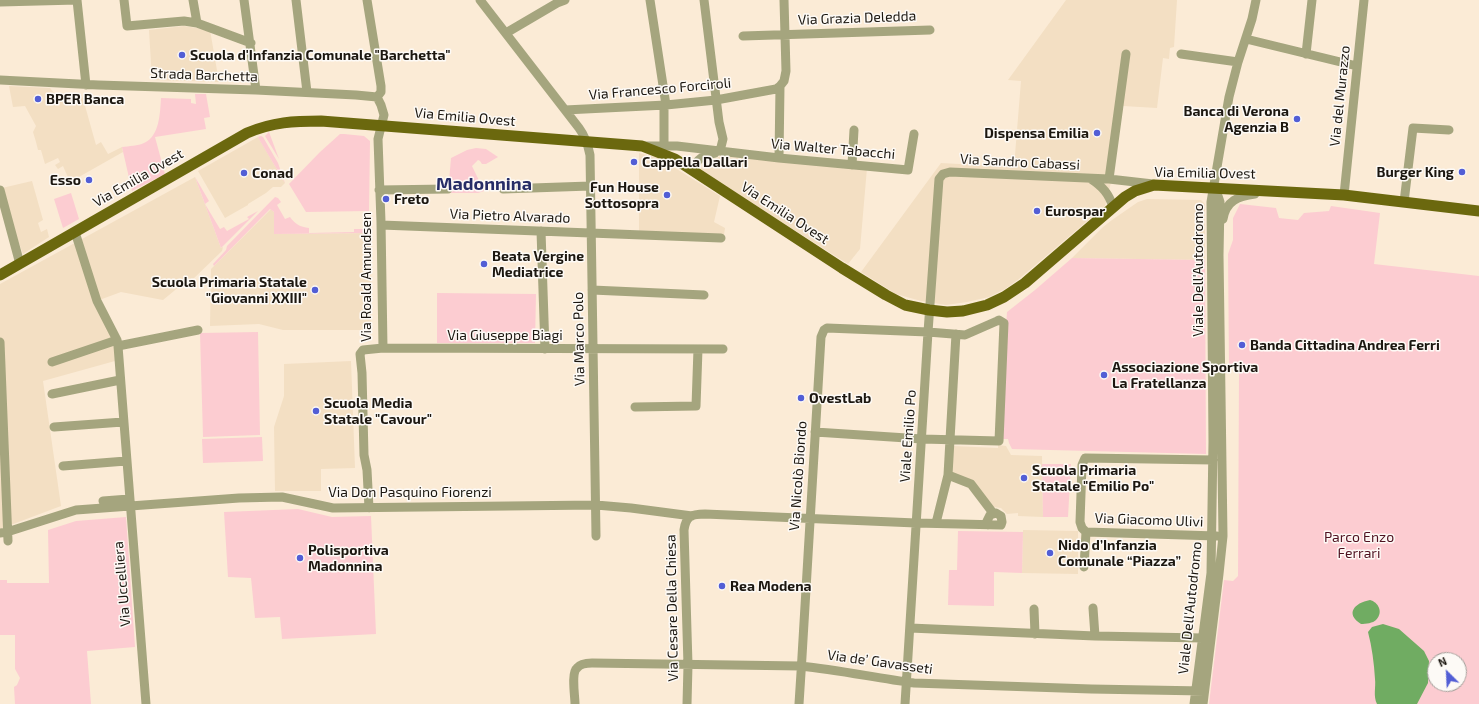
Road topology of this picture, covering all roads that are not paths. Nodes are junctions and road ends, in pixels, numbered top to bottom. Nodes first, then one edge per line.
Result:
1 (77, 0) edge
2 (124, 0) edge
3 (194, 0) edge
4 (244, 0) edge
5 (296, 0) edge
6 (367, 0) edge
7 (480, 0) edge
8 (650, 0) edge
9 (704, 0) edge
10 (784, 0) edge
11 (1256, 0) edge
12 (1312, 0) edge
13 (1364, 0) edge
14 (28, 1) edge
15 (560, 1) edge
16 (0, 2) edge
17 (197, 23) junction
18 (930, 30) dead end
19 (506, 33) junction
20 (785, 34) junction
21 (743, 36) dead end
22 (1246, 39) junction
23 (251, 43) junction
24 (1126, 54) dead end
25 (1181, 54) dead end
26 (1306, 54) junction
27 (1238, 62) junction
28 (1358, 66) junction
29 (0, 80) edge
30 (86, 85) junction
31 (780, 86) junction
32 (256, 90) junction
33 (308, 92) junction
34 (377, 97) junction
35 (716, 100) junction
36 (665, 105) junction
37 (565, 110) junction
38 (381, 126) junction
39 (854, 130) dead end
40 (1449, 130) dead end
41 (914, 134) dead end
42 (586, 141) junction
43 (642, 146) junction
44 (664, 146) junction
45 (720, 151) junction
46 (779, 158) junction
47 (675, 159) junction
48 (852, 165) junction
49 (692, 170) junction
50 (946, 173) joint
51 (1092, 180) junction
52 (1109, 180) junction
53 (1154, 185) junction
54 (590, 186) junction
55 (1202, 187) junction
56 (1215, 187) junction
57 (448, 189) dead end
58 (503, 189) dead end
59 (0, 190) edge
60 (379, 190) junction
61 (1284, 191) junction
62 (1344, 195) junction
63 (1211, 202) junction
64 (1404, 202) junction
65 (1113, 207) junction
66 (1479, 211) edge
67 (381, 225) junction
68 (541, 231) junction
69 (75, 232) junction
70 (591, 233) junction
71 (721, 238) dead end
72 (1219, 250) junction
73 (20, 264) junction
74 (0, 275) edge
75 (592, 290) junction
76 (704, 295) dead end
77 (198, 330) dead end
78 (928, 332) junction
79 (956, 334) junction
80 (0, 342) edge
81 (117, 343) junction
82 (383, 348) junction
83 (545, 349) junction
84 (593, 349) junction
85 (698, 349) junction
86 (723, 349) dead end
87 (52, 362) dead end
88 (1216, 377) junction
89 (120, 380) junction
90 (52, 394) dead end
91 (635, 407) dead end
92 (123, 422) junction
93 (54, 427) dead end
94 (815, 432) junction
95 (922, 439) junction
96 (949, 440) junction
97 (1217, 443) junction
98 (1213, 460) junction
99 (126, 461) junction
100 (63, 466) dead end
101 (948, 475) junction
102 (103, 501) dead end
103 (129, 503) junction
104 (596, 505) junction
105 (369, 508) junction
106 (993, 513) junction
107 (692, 516) junction
108 (809, 519) junction
109 (916, 523) junction
110 (936, 524) junction
111 (988, 525) junction
112 (1086, 532) junction
113 (5, 535) edge
114 (596, 536) dead end
115 (1211, 536) junction
116 (1223, 536) junction
117 (1084, 567) dead end
118 (1215, 574) junction
119 (1093, 608) dead end
120 (1034, 609) dead end
121 (910, 628) junction
122 (1035, 634) junction
123 (1095, 636) junction
124 (1203, 638) junction
125 (688, 665) junction
126 (801, 666) junction
127 (906, 682) junction
128 (1200, 691) junction
129 (146, 704) edge
130 (575, 704) edge
131 (687, 704) edge
132 (799, 704) edge
133 (905, 704) edge
134 (1194, 704) edge
135 (1203, 704) edge

1 - 14 street
1 - 30 street
2 - 17 street
3 - 17 street
4 - 23 street
5 - 33 street
6 - 34 street
7 - 19 street, Via Marco Polo
8 - 36 street
9 - 35 street
10 - 20 street
11 - 22 street
12 - 26 street
13 - 28 street, Via del Murazzo
14 - 16 street
15 - 19 street
17 - 23 street
18 - 20 street, Via Grazia Deledda
19 - 37 street, Via Marco Polo
20 - 21 street, Via Grazia Deledda
20 - 31 street
22 - 26 street
22 - 27 street
23 - 32 street
24 - 52 street
25 - 27 street
26 - 28 street
27 - 56 street
28 - 62 street, Via del Murazzo
29 - 30 street, Strada Barchetta
30 - 32 street, Strada Barchetta
31 - 35 street, Via Francesco Forciroli
31 - 46 street
32 - 33 street, Strada Barchetta
33 - 34 street, Strada Barchetta
34 - 38 street
35 - 36 street, Via Francesco Forciroli
35 - 45 street
36 - 37 street, Via Francesco Forciroli
36 - 44 street
37 - 42 street, Via Marco Polo
38 - 42 main road, Via Emilia Ovest
38 - 60 street, Via Roald Amundsen
38 - 69 main road, Via Emilia Ovest
39 - 48 street
40 - 64 street
41 - 48 street, Via Walter Tabacchi
42 - 43 main road, Via Emilia Ovest
42 - 54 street, Via Marco Polo
43 - 44 street, Via Walter Tabacchi
43 - 47 main road, Via Emilia Ovest
44 - 45 street, Via Walter Tabacchi
45 - 46 street, Via Walter Tabacchi
45 - 47 street, Via Walter Tabacchi
45 - 49 street, Via Walter Tabacchi
46 - 48 street, Via Walter Tabacchi
47 - 49 main road, Via Emilia Ovest
49 - 65 main road, Via Emilia Ovest
50 - 51 street, Via Sandro Cabassi
50 - 78 street, Viale Emilio Po
51 - 52 street, Via Sandro Cabassi
51 - 65 street, Via Sandro Cabassi
52 - 53 street, Via Sandro Cabassi
53 - 55 main road, Via Emilia Ovest
53 - 65 main road, Via Emilia Ovest
54 - 58 street
54 - 70 street, Via Marco Polo
55 - 56 main road, Via Emilia Ovest
55 - 63 street
56 - 61 main road, Via Emilia Ovest
56 - 63 street, Viale Dell'Autodromo
56 - 72 street, Viale Dell'Autodromo
57 - 60 street
59 - 73 street
60 - 67 street, Via Roald Amundsen
61 - 62 main road, Via Emilia Ovest
61 - 72 street
62 - 64 main road, Via Emilia Ovest
63 - 88 street, Viale Dell'Autodromo
64 - 66 main road, Via Emilia Ovest
67 - 68 street, Via Pietro Alvarado
67 - 82 street, Via Roald Amundsen
68 - 70 street, Via Pietro Alvarado
68 - 83 street
69 - 73 main road, Via Emilia Ovest
69 - 81 street, Via Uccelliera
70 - 71 street, Via Pietro Alvarado
70 - 75 street, Via Marco Polo
72 - 88 street, Viale Dell'Autodromo
73 - 74 main road, Via Emilia Ovest
75 - 76 street
75 - 84 street, Via Marco Polo
77 - 81 street
78 - 79 street
78 - 94 street, Via Nicolò Biondo
78 - 95 street, Viale Emilio Po
79 - 96 street
79 - 96 street
80 - 113 street
81 - 87 street
81 - 89 street, Via Uccelliera
82 - 83 street, Via Giuseppe Biagi
82 - 105 street, Via Roald Amundsen
83 - 84 street, Via Giuseppe Biagi
84 - 85 street, Via Giuseppe Biagi
84 - 104 street, Via Marco Polo
85 - 86 street, Via Giuseppe Biagi
85 - 91 street
88 - 97 street, Viale Dell'Autodromo
89 - 90 street
89 - 92 street, Via Uccelliera
92 - 93 street
92 - 99 street, Via Uccelliera
94 - 95 street
94 - 108 street, Via Nicolò Biondo
95 - 96 street
95 - 109 street, Viale Emilio Po
96 - 101 street
97 - 98 street, Viale Dell'Autodromo
97 - 116 street, Viale Dell'Autodromo
98 - 112 street
98 - 115 street, Viale Dell'Autodromo
99 - 100 street
99 - 103 street, Via Uccelliera
101 - 106 street
101 - 110 street
102 - 103 street
103 - 105 street, Via Don Pasquino Fiorenzi
103 - 113 street
103 - 129 street, Via Uccelliera
104 - 105 street, Via Don Pasquino Fiorenzi
104 - 107 street, Via Don Pasquino Fiorenzi
104 - 114 street, Via Marco Polo
106 - 111 street
106 - 111 street
107 - 108 street, Via Don Pasquino Fiorenzi
107 - 125 street, Via Cesare Della Chiesa
108 - 109 street, Via Don Pasquino Fiorenzi
108 - 126 street, Via Nicolò Biondo
109 - 110 street, Via Don Pasquino Fiorenzi
109 - 121 street, Viale Emilio Po
110 - 111 street, Via Don Pasquino Fiorenzi
112 - 115 street, Via Giacomo Ulivi
112 - 117 street, Via Giacomo Ulivi
115 - 116 street, Via Giacomo Ulivi
115 - 118 street, Viale Dell'Autodromo
116 - 118 street, Viale Dell'Autodromo
118 - 124 street, Viale Dell'Autodromo
118 - 128 street, Viale Dell'Autodromo
119 - 123 street
120 - 122 street
121 - 122 street
121 - 127 street, Viale Emilio Po
122 - 123 street
123 - 124 street
124 - 128 street, Viale Dell'Autodromo
125 - 126 street, Via de’ Gavasseti
125 - 130 street, Via de’ Gavasseti
125 - 131 street, Via Cesare Della Chiesa
126 - 127 street, Via de’ Gavasseti
126 - 132 street, Via Nicolò Biondo
127 - 128 street, Via de’ Gavasseti
127 - 133 street, Viale Emilio Po
128 - 134 street, Viale Dell'Autodromo
128 - 135 street, Viale Dell'Autodromo

